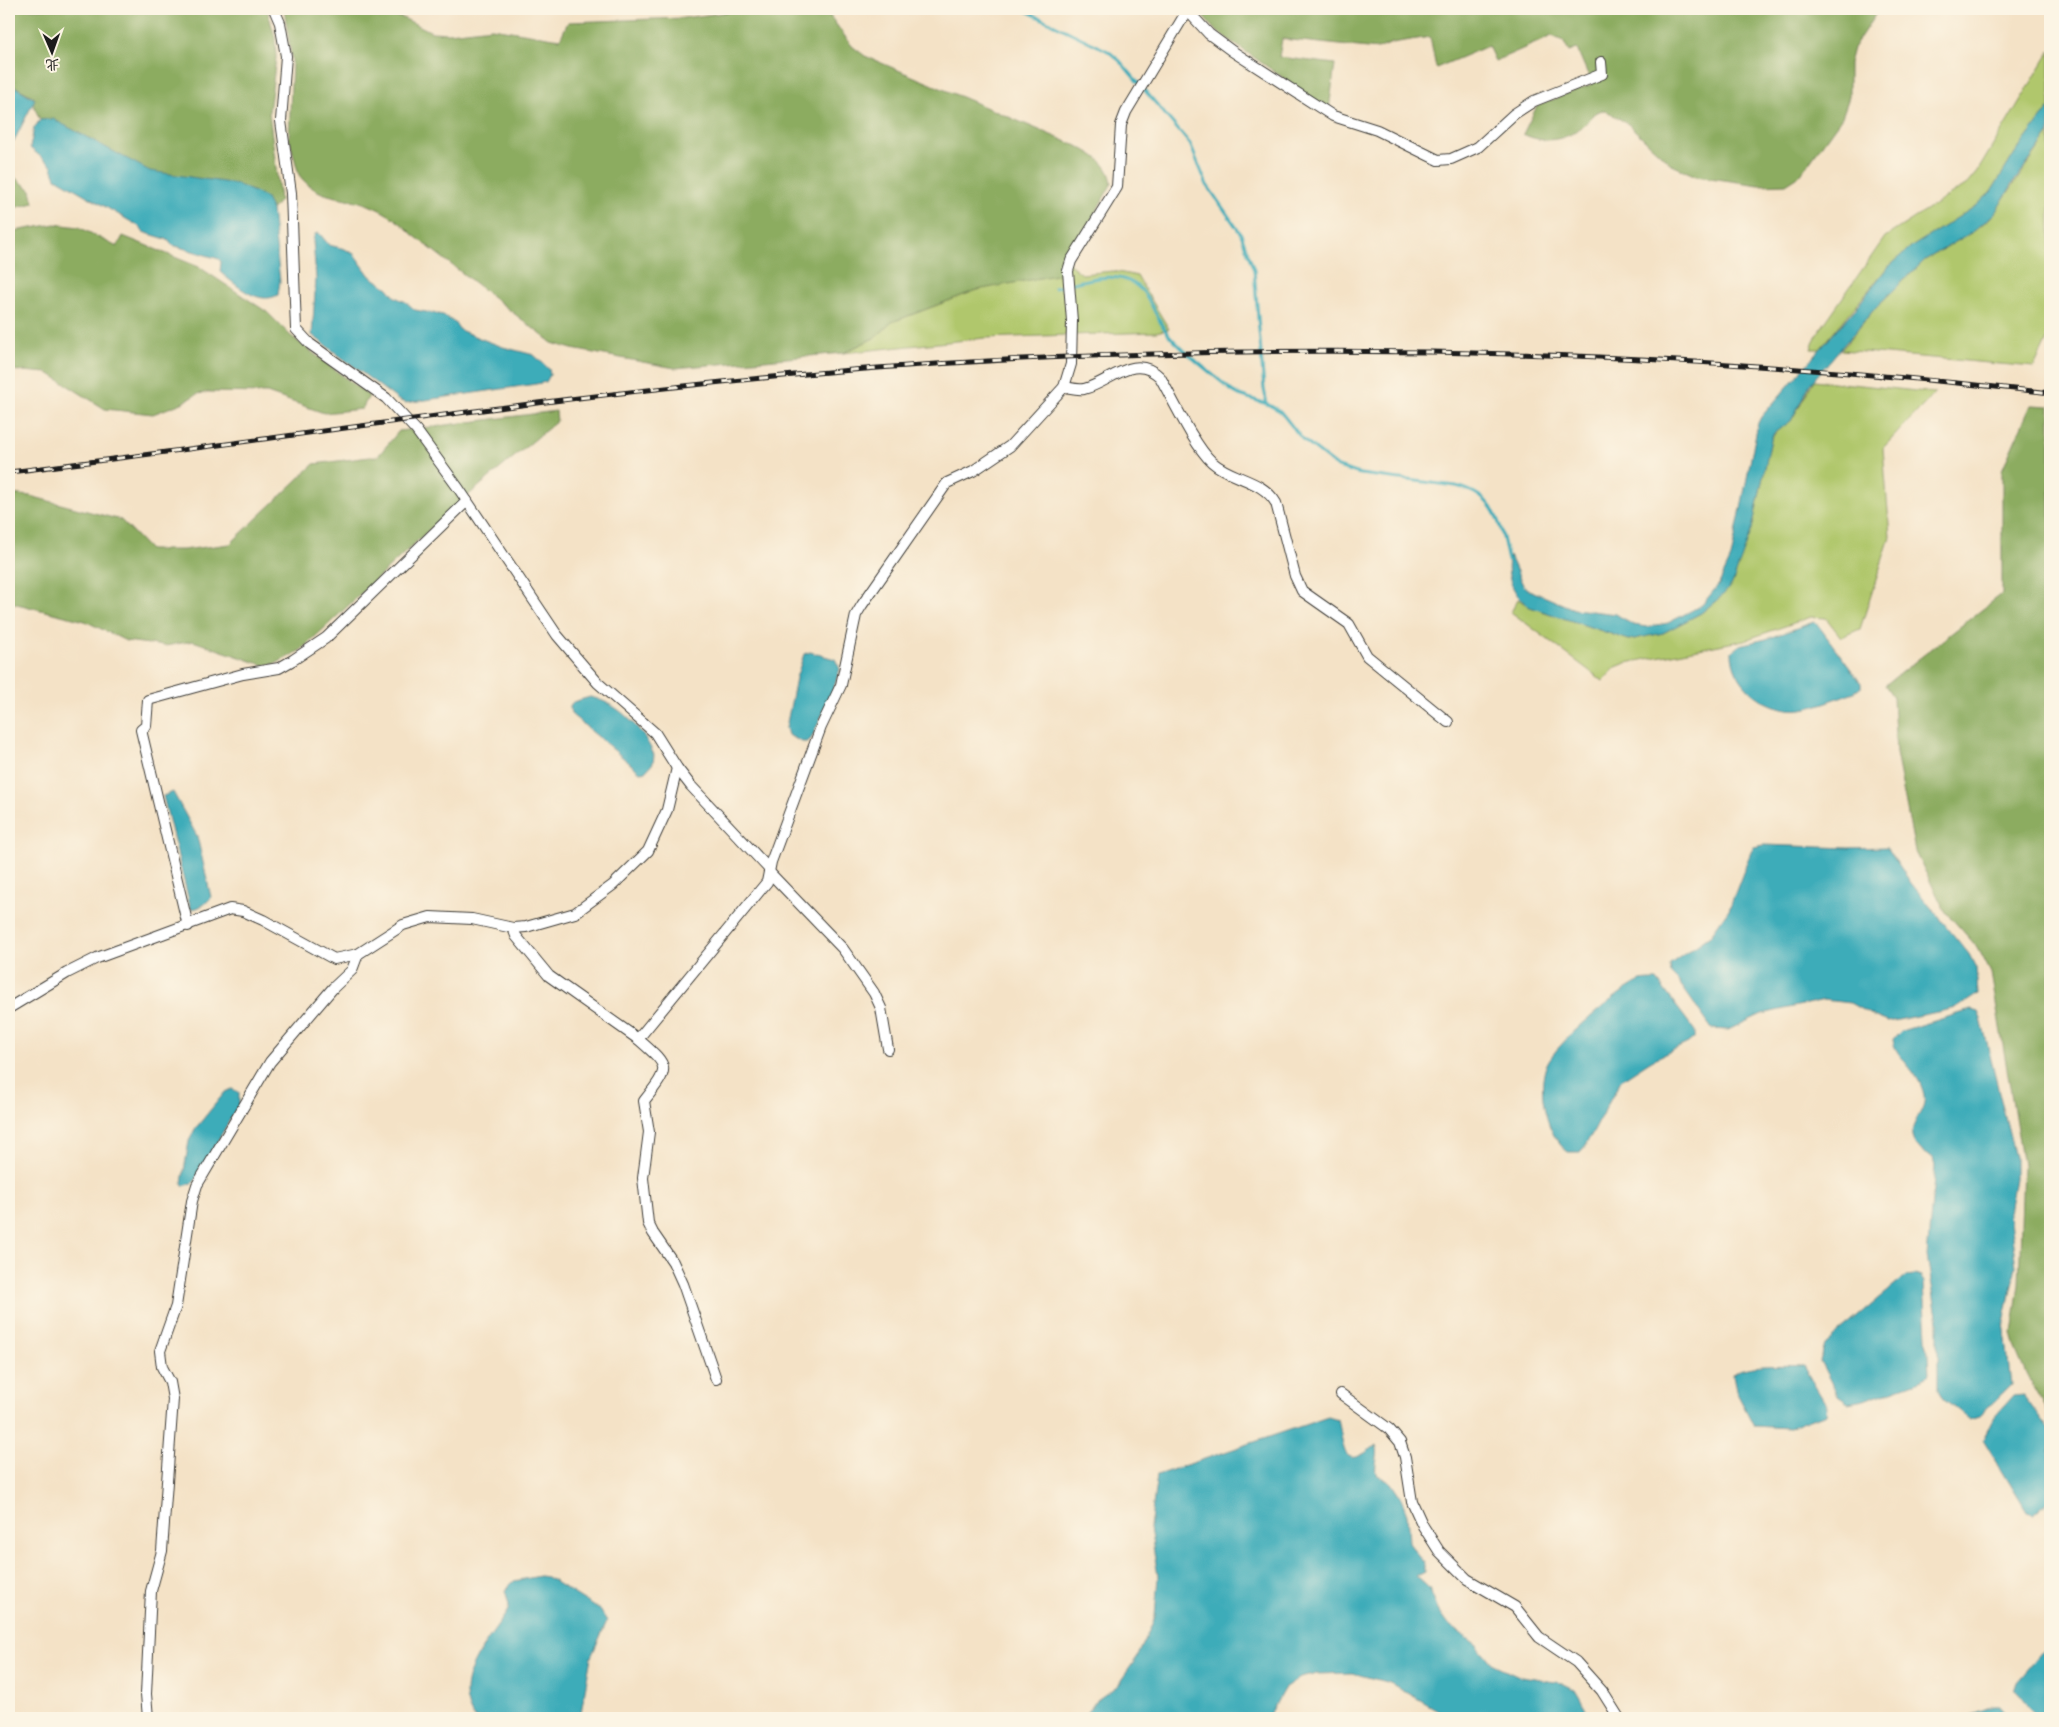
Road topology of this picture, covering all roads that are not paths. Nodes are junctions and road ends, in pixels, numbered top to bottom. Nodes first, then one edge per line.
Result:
1 (274, 9) edge
2 (1186, 10) edge
3 (1601, 62) dead end
4 (1064, 387) junction
5 (467, 501) junction
6 (1448, 722) dead end
7 (677, 768) junction
8 (769, 871) junction
9 (188, 926) junction
10 (514, 928) junction
11 (358, 954) junction
12 (9, 1008) edge
13 (638, 1039) junction
14 (888, 1050) dead end
15 (716, 1379) dead end
16 (1341, 1394) dead end
17 (148, 1718) edge
18 (1619, 1718) edge

1 - 5 street
2 - 3 street
2 - 4 street
4 - 6 street
4 - 8 street
5 - 7 street
5 - 9 street
7 - 8 street
7 - 10 street
8 - 13 street
8 - 14 street
9 - 11 street
9 - 12 street
10 - 11 street
10 - 13 street
11 - 17 street
13 - 15 street
16 - 18 street

